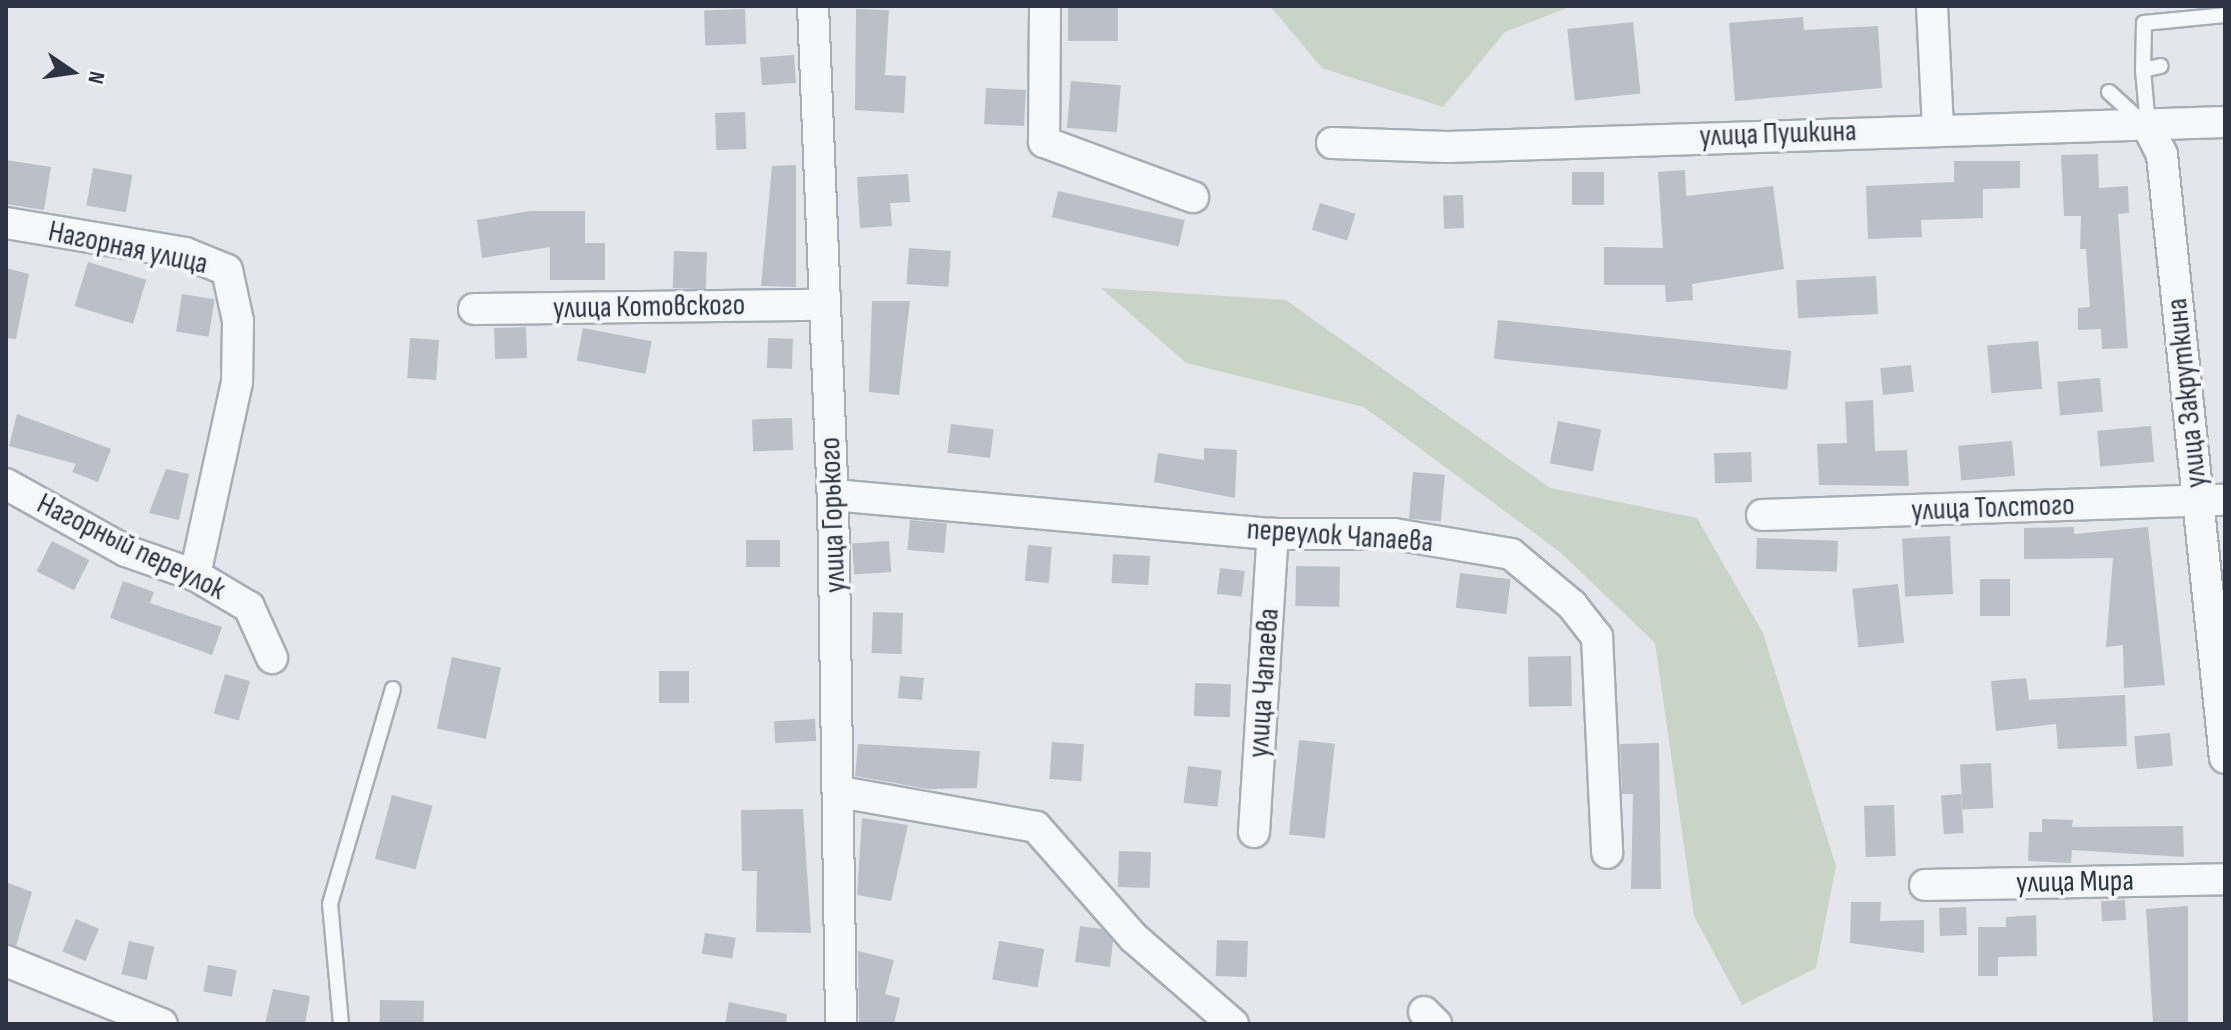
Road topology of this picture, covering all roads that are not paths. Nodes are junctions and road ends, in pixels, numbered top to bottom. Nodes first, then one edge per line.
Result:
1 (813, 6) edge
2 (1045, 6) edge
3 (1932, 6) edge
4 (2225, 15) edge
5 (2161, 66) dead end
6 (2143, 70) junction
7 (2109, 92) dead end
8 (2225, 122) edge
9 (2148, 127) junction
10 (1938, 128) junction
11 (1332, 143) dead end
12 (1193, 197) dead end
13 (6, 223) edge
14 (825, 305) junction
15 (474, 309) dead end
16 (6, 484) edge
17 (833, 495) junction
18 (2212, 501) edge
19 (1762, 515) dead end
20 (1273, 534) junction
21 (195, 575) junction
22 (272, 658) dead end
23 (393, 689) dead end
24 (2225, 758) edge
25 (840, 792) junction
26 (1254, 832) dead end
27 (1607, 853) dead end
28 (2225, 879) edge
29 (1925, 885) dead end
30 (6, 961) edge
31 (162, 1024) edge
32 (341, 1024) edge
33 (841, 1024) edge
34 (1233, 1024) edge

1 - 14 street, улица Горького
2 - 12 street
3 - 10 street
4 - 6 lane
5 - 6 lane
6 - 9 lane
7 - 9 lane
8 - 9 street, улица Пушкина
9 - 10 street, улица Пушкина
9 - 18 street, улица Закруткина
10 - 11 street, улица Пушкина
13 - 21 street, Нагорная улица
14 - 15 street, улица Котовского
14 - 17 street, улица Горького
16 - 21 street, Нагорный переулок
17 - 20 street, переулок Чапаева
17 - 25 street, улица Горького
18 - 19 street, улица Толстого
18 - 24 street, улица Закруткина
20 - 26 street, улица Чапаева
20 - 27 street, переулок Чапаева
21 - 22 street, Нагорный переулок
23 - 32 lane
25 - 33 street, улица Горького
25 - 34 street
28 - 29 street, улица Мира
30 - 31 street

